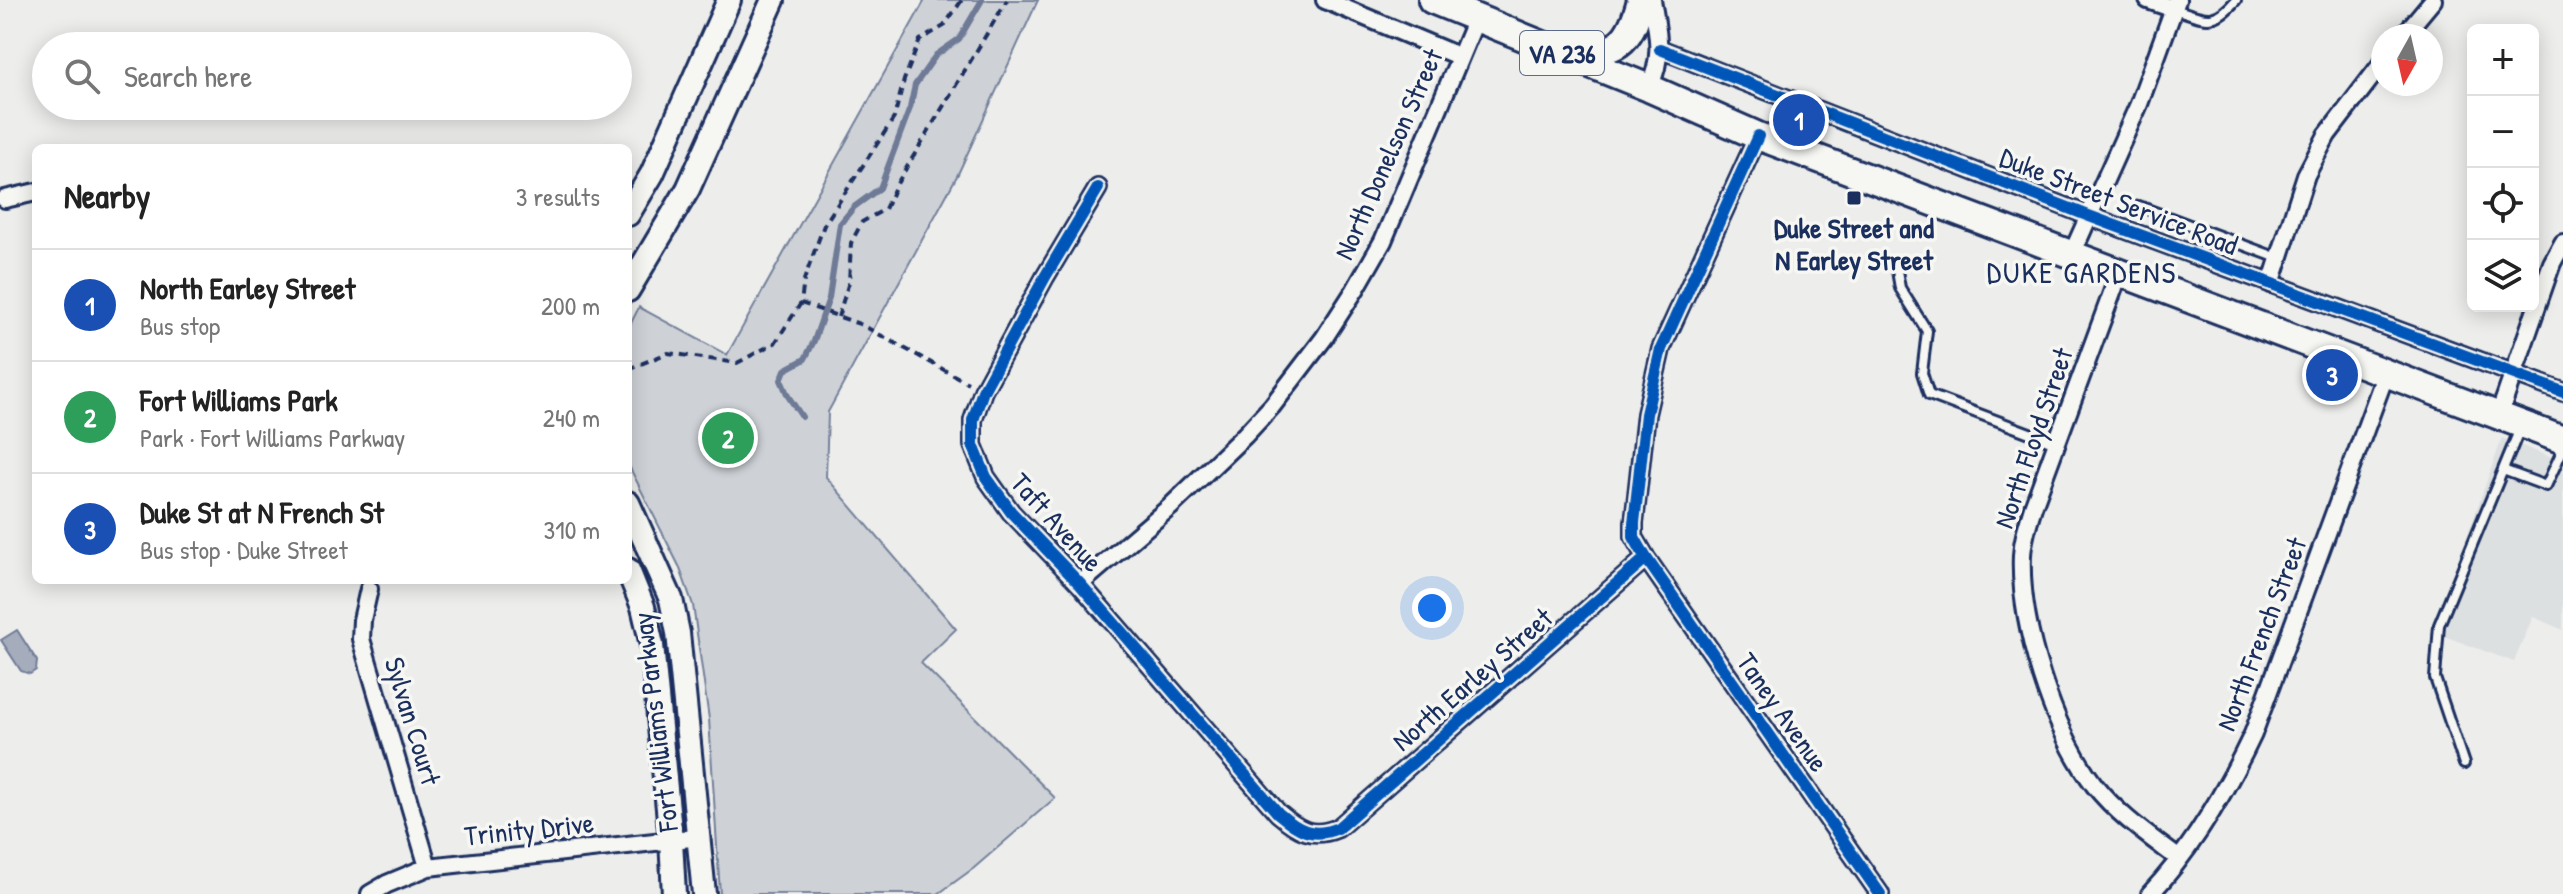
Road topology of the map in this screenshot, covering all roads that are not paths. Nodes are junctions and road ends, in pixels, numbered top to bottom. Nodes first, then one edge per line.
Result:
1 (729, 0) edge
2 (773, 0) edge
3 (1325, 0) edge
4 (1432, 0) edge
5 (1641, 0) edge
6 (1652, 0) edge
7 (2148, 0) edge
8 (2236, 0) edge
9 (2433, 0) edge
10 (2175, 4) edge
11 (1476, 19) junction
12 (2413, 24) edge
13 (1660, 49) junction
14 (1567, 55) junction
15 (1458, 56) junction
16 (2371, 78) edge
17 (1649, 88) junction
18 (1758, 136) junction
19 (1098, 188) dead end
20 (32, 193) edge
21 (5, 199) dead end
22 (2139, 206) dead end
23 (632, 207) edge
24 (2089, 216) junction
25 (2563, 243) edge
26 (2071, 256) junction
27 (2278, 258) junction
28 (1896, 265) dead end
29 (2119, 274) junction
30 (632, 283) edge
31 (2271, 284) junction
32 (2513, 372) junction
33 (2386, 373) junction
34 (2563, 392) edge
35 (2510, 419) junction
36 (2563, 440) edge
37 (2056, 443) junction
38 (2563, 449) edge
39 (2503, 470) junction
40 (632, 512) edge
41 (1646, 558) junction
42 (632, 580) edge
43 (1080, 584) junction
44 (369, 589) dead end
45 (2464, 764) dead end
46 (1312, 833) joint
47 (700, 837) junction
48 (671, 840) junction
49 (2178, 858) junction
50 (428, 867) junction
51 (370, 894) edge
52 (674, 894) edge
53 (704, 894) edge
54 (1880, 894) edge
55 (2150, 894) edge

1 - 23 street
2 - 30 street
3 - 15 street
4 - 11 main road, VA 236
5 - 14 main road
6 - 13 street
7 - 10 street
8 - 10 lane
9 - 12 street
10 - 24 street
11 - 14 main road, VA 236
11 - 15 street, North Donelson Street
13 - 17 street
13 - 24 street, Duke Street Service Road
14 - 17 main road, VA 236
15 - 43 street, North Donelson Street
16 - 27 street
17 - 18 main road, VA 236
18 - 26 main road, VA 236
18 - 41 street
19 - 43 street, Taft Avenue
20 - 21 street
22 - 27 lane
24 - 26 street
24 - 31 street, Duke Street Service Road
25 - 32 street
26 - 29 main road, VA 236
27 - 31 street
28 - 37 lane
29 - 33 main road, VA 236
29 - 37 street, North Floyd Street
31 - 32 street, Duke Street Service Road
32 - 34 street, Duke Street Service Road
32 - 35 street
33 - 35 main road, VA 236
33 - 49 street, North French Street
35 - 36 main road, VA 236
35 - 39 lane
37 - 49 street, North Floyd Street
38 - 39 lane
39 - 45 lane
40 - 47 street, Fort Williams Parkway
41 - 46 street, North Earley Street
41 - 54 street, Taney Avenue
42 - 48 street, Fort Williams Parkway
43 - 46 street, Taft Avenue
44 - 50 street, Sylvan Court
47 - 48 street, Trinity Drive
47 - 53 street, Fort Williams Parkway
48 - 50 street, Trinity Drive
48 - 52 street, Fort Williams Parkway
49 - 55 street, North French Street
50 - 51 street, Trinity Drive

